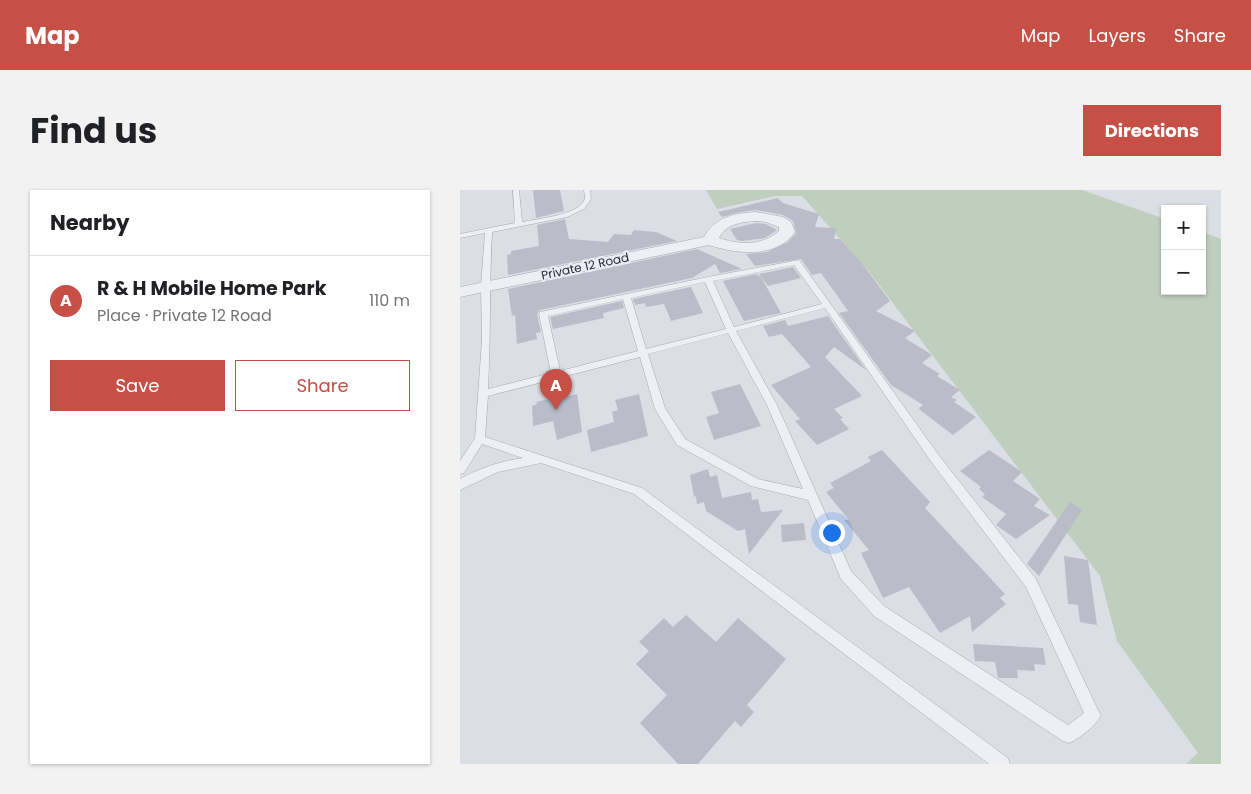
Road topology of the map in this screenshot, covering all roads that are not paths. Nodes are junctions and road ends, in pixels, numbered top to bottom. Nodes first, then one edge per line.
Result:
1 (516, 190) edge
2 (587, 190) edge
3 (519, 224) junction
4 (489, 230) junction
5 (460, 236) edge
6 (710, 240) dead end
7 (708, 279) junction
8 (485, 286) junction
9 (460, 292) edge
10 (626, 296) junction
11 (828, 306) junction
12 (731, 330) junction
13 (642, 353) junction
14 (556, 375) junction
15 (483, 394) junction
16 (480, 439) junction
17 (544, 460) junction
18 (460, 470) edge
19 (460, 485) edge
20 (812, 496) junction
21 (1002, 764) edge

1 - 3 lane
2 - 3 lane
3 - 4 lane
4 - 5 lane
4 - 8 lane
6 - 8 street, Private 12 Road
7 - 10 lane
7 - 11 lane
7 - 12 lane
8 - 9 street, Private 12 Road
8 - 15 lane
10 - 13 lane
10 - 14 lane
11 - 12 lane
11 - 20 lane
12 - 13 lane
12 - 20 lane
13 - 14 lane
13 - 20 lane
14 - 15 lane
15 - 16 lane
16 - 17 lane
16 - 18 lane
17 - 19 lane
17 - 21 lane

